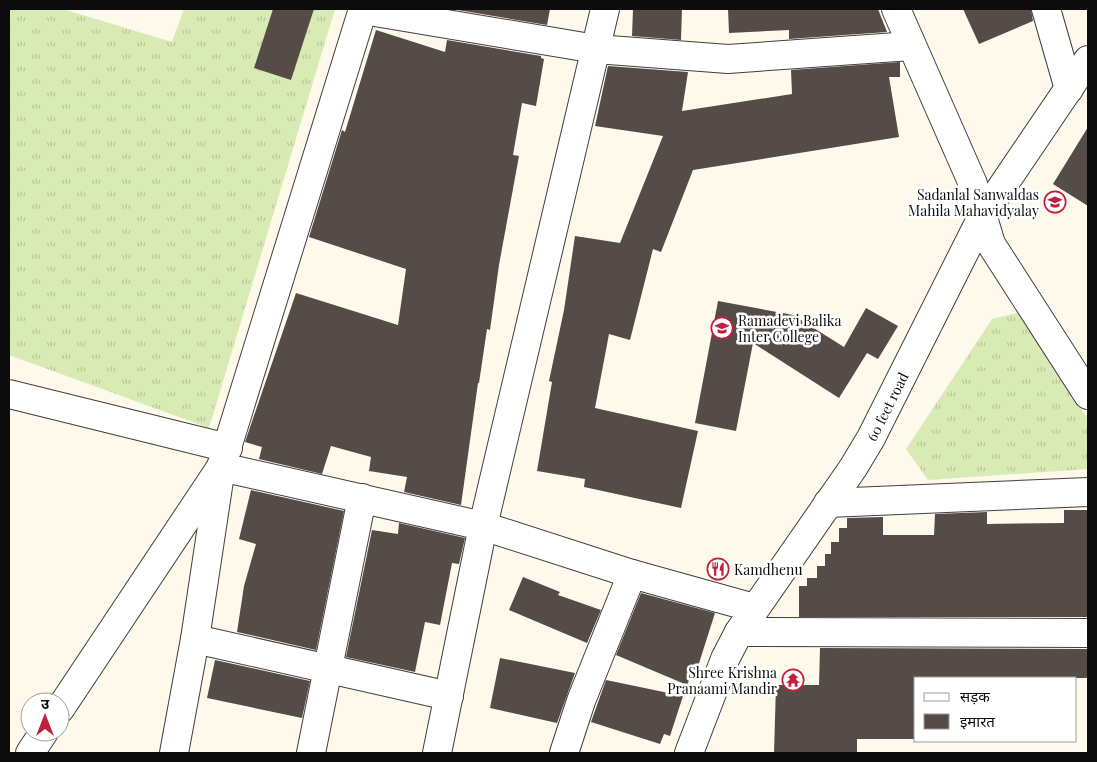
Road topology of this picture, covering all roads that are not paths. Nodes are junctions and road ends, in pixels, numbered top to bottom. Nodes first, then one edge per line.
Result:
1 (363, 9) edge
2 (605, 9) edge
3 (896, 9) edge
4 (1046, 9) edge
5 (910, 46) junction
6 (596, 49) junction
7 (1088, 60) edge
8 (1069, 89) junction
9 (983, 215) junction
10 (9, 394) edge
11 (1088, 395) edge
12 (225, 457) junction
13 (1088, 492) edge
14 (362, 498) junction
15 (828, 503) junction
16 (482, 526) junction
17 (632, 574) junction
18 (754, 608) junction
19 (739, 632) junction
20 (1088, 633) edge
21 (195, 639) junction
22 (329, 668) junction
23 (70, 694) edge
24 (449, 696) junction
25 (37, 742) edge
26 (30, 753) edge
27 (174, 753) edge
28 (310, 753) edge
29 (437, 753) edge
30 (564, 753) edge
31 (689, 753) edge

1 - 6 street
1 - 12 street
2 - 6 street
3 - 5 street
4 - 8 street
5 - 6 street
5 - 9 street
6 - 16 street
7 - 8 street, 60 feet road
8 - 9 street, 60 feet road
9 - 11 street
9 - 15 street, 60 feet road
10 - 12 street
12 - 14 street
12 - 21 street
12 - 23 street
13 - 15 street
14 - 16 street
14 - 22 street
15 - 18 street, 60 feet road
16 - 17 street
16 - 24 street
17 - 18 street
17 - 30 street
18 - 19 street, 60 feet road
19 - 20 street
19 - 31 street, 60 feet road
21 - 22 street
21 - 27 street
22 - 24 street
22 - 28 street
24 - 29 street
25 - 26 street

